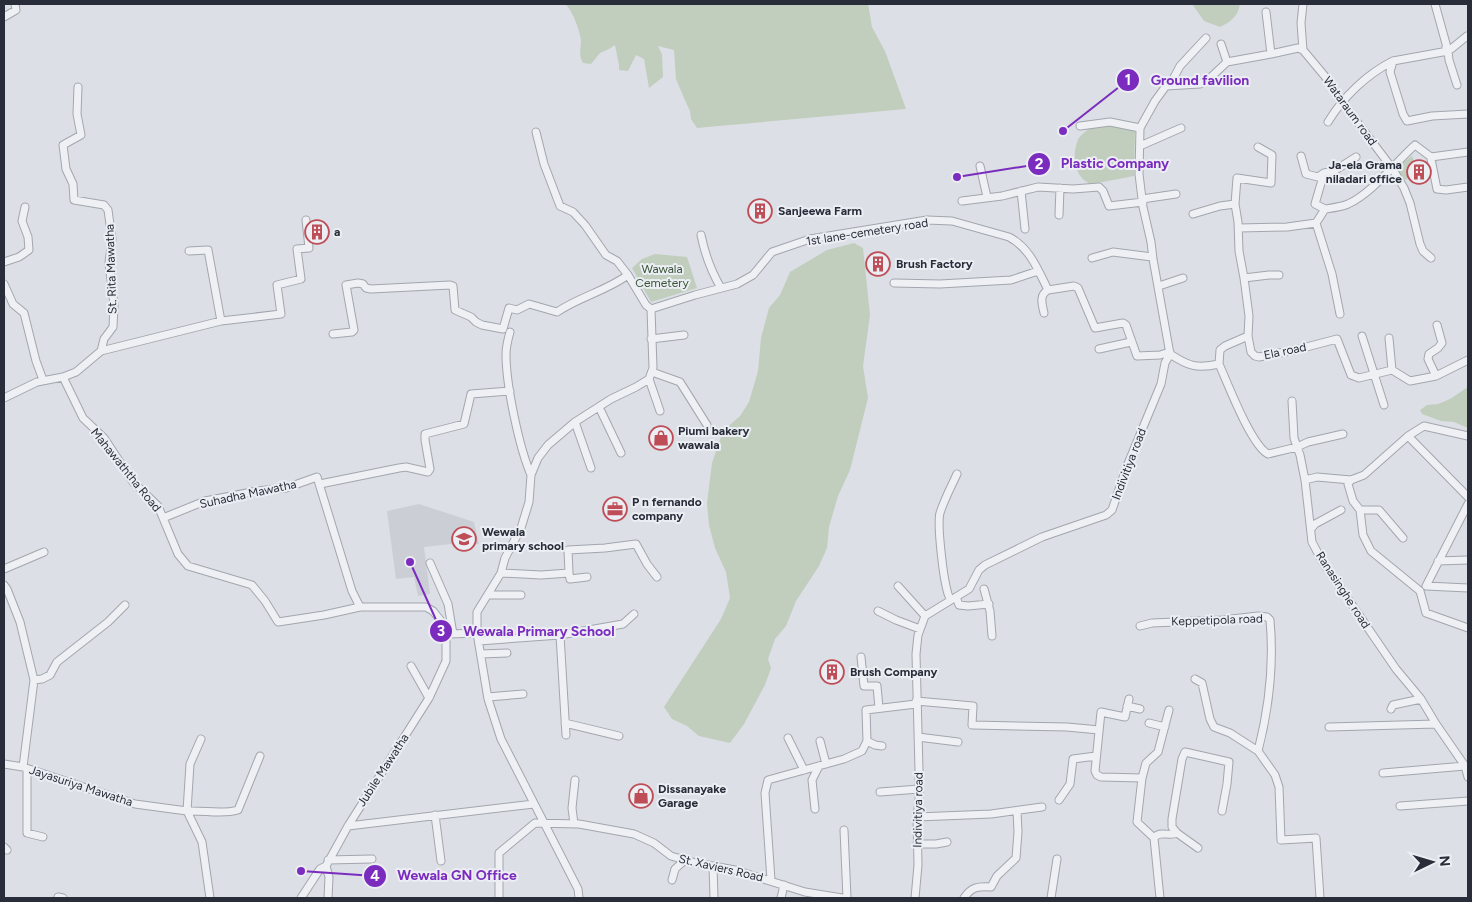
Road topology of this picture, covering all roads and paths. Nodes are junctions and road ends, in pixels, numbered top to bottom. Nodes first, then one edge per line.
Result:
1 (15, 4) edge
2 (1304, 4) edge
3 (1435, 4) edge
4 (1266, 12) dead end
5 (4, 16) edge
6 (1467, 36) edge
7 (1206, 38) dead end
8 (1221, 44) dead end
9 (1447, 49) junction
10 (1303, 50) junction
11 (1270, 54) junction
12 (1227, 62) junction
13 (1393, 62) junction
14 (1166, 86) junction
15 (1458, 86) dead end
16 (78, 87) dead end
17 (1343, 102) junction
18 (1468, 114) edge
19 (1328, 122) dead end
20 (1080, 126) dead end
21 (1140, 128) junction
22 (1180, 128) dead end
23 (536, 132) dead end
24 (1140, 146) junction
25 (1258, 148) dead end
26 (1468, 152) edge
27 (1301, 156) dead end
28 (1356, 157) dead end
29 (1431, 157) junction
30 (980, 166) dead end
31 (1392, 168) junction
32 (1324, 173) junction
33 (1468, 187) edge
34 (1060, 188) junction
35 (1021, 191) junction
36 (1176, 194) dead end
37 (987, 198) junction
38 (1142, 200) junction
39 (962, 201) dead end
40 (1235, 204) junction
41 (25, 207) dead end
42 (1325, 209) junction
43 (1193, 214) dead end
44 (1059, 215) dead end
45 (306, 220) dead end
46 (1316, 223) junction
47 (1239, 228) junction
48 (1025, 229) dead end
49 (701, 235) dead end
50 (189, 251) dead end
51 (1152, 257) junction
52 (1092, 258) dead end
53 (1431, 258) dead end
54 (4, 262) edge
55 (1038, 271) junction
56 (628, 275) junction
57 (1279, 275) dead end
58 (1184, 278) dead end
59 (1244, 278) junction
60 (894, 283) dead end
61 (4, 284) edge
62 (1159, 286) junction
63 (721, 288) junction
64 (1048, 290) junction
65 (651, 309) junction
66 (1044, 313) dead end
67 (1340, 314) dead end
68 (221, 321) junction
69 (1437, 325) dead end
70 (510, 332) dead end
71 (333, 334) dead end
72 (684, 335) dead end
73 (1248, 336) junction
74 (1362, 336) dead end
75 (1389, 338) dead end
76 (651, 339) junction
77 (1131, 342) junction
78 (1099, 349) dead end
79 (101, 351) junction
80 (1170, 353) junction
81 (1468, 360) edge
82 (1219, 364) junction
83 (1392, 370) junction
84 (1374, 373) junction
85 (650, 375) junction
86 (1436, 376) junction
87 (63, 377) junction
88 (43, 380) junction
89 (510, 391) junction
90 (4, 398) edge
91 (1292, 400) dead end
92 (1384, 405) dead end
93 (599, 406) junction
94 (660, 411) dead end
95 (575, 422) junction
96 (706, 425) dead end
97 (1343, 434) dead end
98 (1408, 436) junction
99 (1468, 436) edge
100 (1297, 447) junction
101 (621, 453) dead end
102 (591, 468) dead end
103 (957, 474) dead end
104 (531, 475) junction
105 (1305, 480) junction
106 (1351, 480) junction
107 (320, 484) junction
108 (1468, 496) edge
109 (1468, 504) edge
110 (1341, 510) dead end
111 (1360, 510) junction
112 (164, 518) junction
113 (1311, 529) junction
114 (1403, 538) dead end
115 (44, 552) dead end
116 (1438, 560) junction
117 (1468, 560) edge
118 (430, 563) dead end
119 (4, 569) edge
120 (501, 573) junction
121 (569, 573) junction
122 (587, 577) dead end
123 (657, 577) dead end
124 (4, 585) edge
125 (898, 586) dead end
126 (1468, 588) edge
127 (984, 589) dead end
128 (488, 595) junction
129 (521, 595) dead end
130 (953, 598) junction
131 (989, 604) junction
132 (125, 605) dead end
133 (360, 607) junction
134 (878, 611) dead end
135 (634, 614) dead end
136 (924, 616) junction
137 (1140, 626) dead end
138 (1468, 628) edge
139 (920, 629) junction
140 (477, 633) junction
141 (450, 635) junction
142 (560, 635) junction
143 (992, 636) dead end
144 (479, 641) junction
145 (507, 652) dead end
146 (481, 654) junction
147 (861, 657) dead end
148 (411, 666) dead end
149 (1195, 679) dead end
150 (34, 680) junction
151 (523, 694) dead end
152 (488, 697) junction
153 (429, 698) junction
154 (1421, 699) junction
155 (916, 703) junction
156 (879, 708) junction
157 (1140, 709) dead end
158 (1391, 709) dead end
159 (1169, 710) dead end
160 (565, 723) junction
161 (1148, 723) dead end
162 (1436, 724) junction
163 (1165, 727) junction
164 (1329, 727) dead end
165 (1099, 730) junction
166 (566, 736) dead end
167 (620, 736) dead end
168 (918, 737) junction
169 (788, 738) dead end
170 (201, 739) dead end
171 (820, 741) dead end
172 (867, 741) junction
173 (958, 742) dead end
174 (882, 746) dead end
175 (1258, 751) junction
176 (260, 756) dead end
177 (1096, 756) junction
178 (4, 764) edge
179 (823, 765) junction
180 (1465, 766) junction
181 (25, 768) junction
182 (804, 770) junction
183 (1383, 774) dead end
184 (1468, 776) edge
185 (1142, 778) junction
186 (575, 780) dead end
187 (919, 789) junction
188 (880, 792) dead end
189 (1059, 800) dead end
190 (1468, 801) edge
191 (534, 804) junction
192 (1400, 806) dead end
193 (1042, 807) dead end
194 (815, 809) dead end
195 (187, 811) junction
196 (1017, 811) junction
197 (1222, 811) dead end
198 (435, 815) junction
199 (917, 817) junction
200 (545, 824) junction
201 (574, 824) junction
202 (348, 826) junction
203 (844, 830) dead end
204 (1176, 833) junction
205 (43, 837) dead end
206 (1154, 838) junction
207 (947, 842) dead end
208 (917, 844) junction
209 (1198, 848) dead end
210 (372, 859) dead end
211 (1057, 859) dead end
212 (685, 860) junction
213 (441, 861) dead end
214 (327, 863) junction
215 (713, 866) junction
216 (672, 880) dead end
217 (771, 880) junction
218 (784, 885) junction
219 (802, 895) edge
220 (210, 898) edge
221 (301, 898) edge
222 (328, 898) edge
223 (499, 898) edge
224 (579, 898) edge
225 (714, 898) edge
226 (781, 898) edge
227 (842, 898) edge
228 (847, 898) edge
229 (915, 898) edge
230 (964, 898) edge
231 (1051, 898) edge
232 (1160, 898) edge
233 (1320, 898) edge

1 - 5 street
2 - 10 street
3 - 9 street
4 - 11 street
6 - 9 street
7 - 14 street, Indivitiya road
8 - 12 street
9 - 13 street
9 - 15 street
10 - 11 street
10 - 17 street, Wataraum road
11 - 12 street
12 - 14 street
13 - 17 street
13 - 18 street
14 - 21 street, Indivitiya road
16 - 79 street, St. Rita Mawatha
17 - 19 street
17 - 31 street, Wataraum road
20 - 21 street
21 - 24 street, Indivitiya road
22 - 24 street
23 - 56 street
24 - 38 street, Indivitiya road
25 - 40 street
26 - 29 street
27 - 32 street
28 - 32 street
29 - 31 street
29 - 33 street
30 - 37 street
31 - 42 street
31 - 53 street, Wataraum road
32 - 42 street
34 - 35 street
34 - 38 street
34 - 44 street
35 - 37 street
35 - 48 street
36 - 38 street
37 - 39 street
38 - 51 street, Indivitiya road
40 - 43 street
40 - 47 street
41 - 54 street
42 - 46 street
45 - 68 street
46 - 47 street
46 - 67 street
47 - 59 street
49 - 63 street
50 - 68 street
51 - 52 street
51 - 62 street, Indivitiya road
55 - 60 street
55 - 63 street, 1st lane-cemetery road
55 - 64 street, 1st lane-cemetery road
56 - 65 street
56 - 71 street
57 - 59 street
58 - 62 street
59 - 73 street
61 - 88 street
62 - 80 street, Indivitiya road
63 - 65 street, 1st lane-cemetery road
64 - 66 street
64 - 77 street
65 - 76 street
68 - 79 street
69 - 86 street
70 - 89 street
72 - 76 street
73 - 82 street
73 - 84 street, Ela road
74 - 84 street
75 - 83 street
76 - 85 street
77 - 78 street
77 - 80 street
79 - 87 street, St. Rita Mawatha
80 - 82 street
80 - 130 street, Indivitiya road
81 - 86 street
82 - 100 street
83 - 84 street
83 - 86 street
84 - 92 street
85 - 93 street
85 - 94 street
85 - 96 street
87 - 88 street
87 - 112 street, Mahawaththa Road
88 - 90 street
89 - 104 street
89 - 107 street
91 - 100 street, Ranasinghe road
93 - 95 street
93 - 101 street
95 - 102 street
95 - 104 street
97 - 100 street
98 - 99 street
98 - 106 street
98 - 108 street
100 - 105 street, Ranasinghe road
103 - 130 street
104 - 120 street
105 - 106 street
105 - 113 street, Ranasinghe road
106 - 111 street
107 - 112 street, Suhadha Mawatha
107 - 133 street
109 - 116 street
110 - 113 street
111 - 114 street
111 - 138 street
112 - 133 street, Mahawaththa Road
113 - 154 street, Ranasinghe road
115 - 119 street
116 - 117 street
116 - 126 street
118 - 141 street, Jubile Mawatha
120 - 121 street
120 - 128 street
121 - 122 street
121 - 123 street
124 - 150 street
125 - 136 street
127 - 131 street
128 - 129 street
128 - 140 street
130 - 131 street
130 - 136 street, Indivitiya road
131 - 143 street
132 - 150 street
133 - 141 street, Mahawaththa Road
134 - 139 street
135 - 142 street
136 - 139 street, Indivitiya road
137 - 175 street, Keppetipola road
139 - 155 street, Indivitiya road
140 - 141 street
140 - 144 street
141 - 153 street, Jubile Mawatha
142 - 144 street
142 - 160 street
144 - 146 street
145 - 146 street
146 - 152 street
147 - 156 street
148 - 153 street
149 - 175 street
150 - 181 street
151 - 152 street
152 - 191 street
153 - 202 street, Jubile Mawatha
154 - 158 street
154 - 162 street, Ranasinghe road
155 - 156 street
155 - 165 street
155 - 168 street, Indivitiya road
156 - 172 street
157 - 165 street
159 - 163 street
160 - 166 street
160 - 167 street
161 - 163 street
162 - 164 street
162 - 180 street, Ranasinghe road
163 - 185 street
165 - 177 street
168 - 173 street
168 - 187 street, Indivitiya road
169 - 182 street
170 - 195 street
171 - 179 street
172 - 174 street
172 - 179 street
175 - 233 street
176 - 195 street, Jayasuriya Mawatha
177 - 185 street
177 - 189 street
178 - 181 street, Jayasuriya Mawatha
179 - 182 street
179 - 194 street
180 - 183 street
180 - 184 street, Ranasinghe road
181 - 195 street, Jayasuriya Mawatha
181 - 205 street
182 - 217 street
185 - 206 street
186 - 201 street
187 - 188 street
187 - 199 street, Indivitiya road
190 - 192 street
191 - 198 street
191 - 200 street
193 - 196 street
195 - 220 street
196 - 199 street
196 - 230 street
197 - 204 street
198 - 202 street
198 - 213 street
199 - 208 street, Indivitiya road
200 - 201 street, St. Xaviers Road
200 - 223 street
200 - 224 street
201 - 212 street, St. Xaviers Road
202 - 214 street, Jubile Mawatha
203 - 228 street
204 - 206 street
204 - 209 street
206 - 232 street
207 - 208 street
208 - 229 street, Indivitiya road
210 - 214 street
211 - 231 street
212 - 215 street, St. Xaviers Road
212 - 216 street
214 - 221 street, Jubile Mawatha
214 - 222 street
215 - 217 street, St. Xaviers Road
215 - 225 street
217 - 218 street, St. Xaviers Road
218 - 219 street, St. Xaviers Road
218 - 226 street
219 - 227 street, St. Xaviers Road

